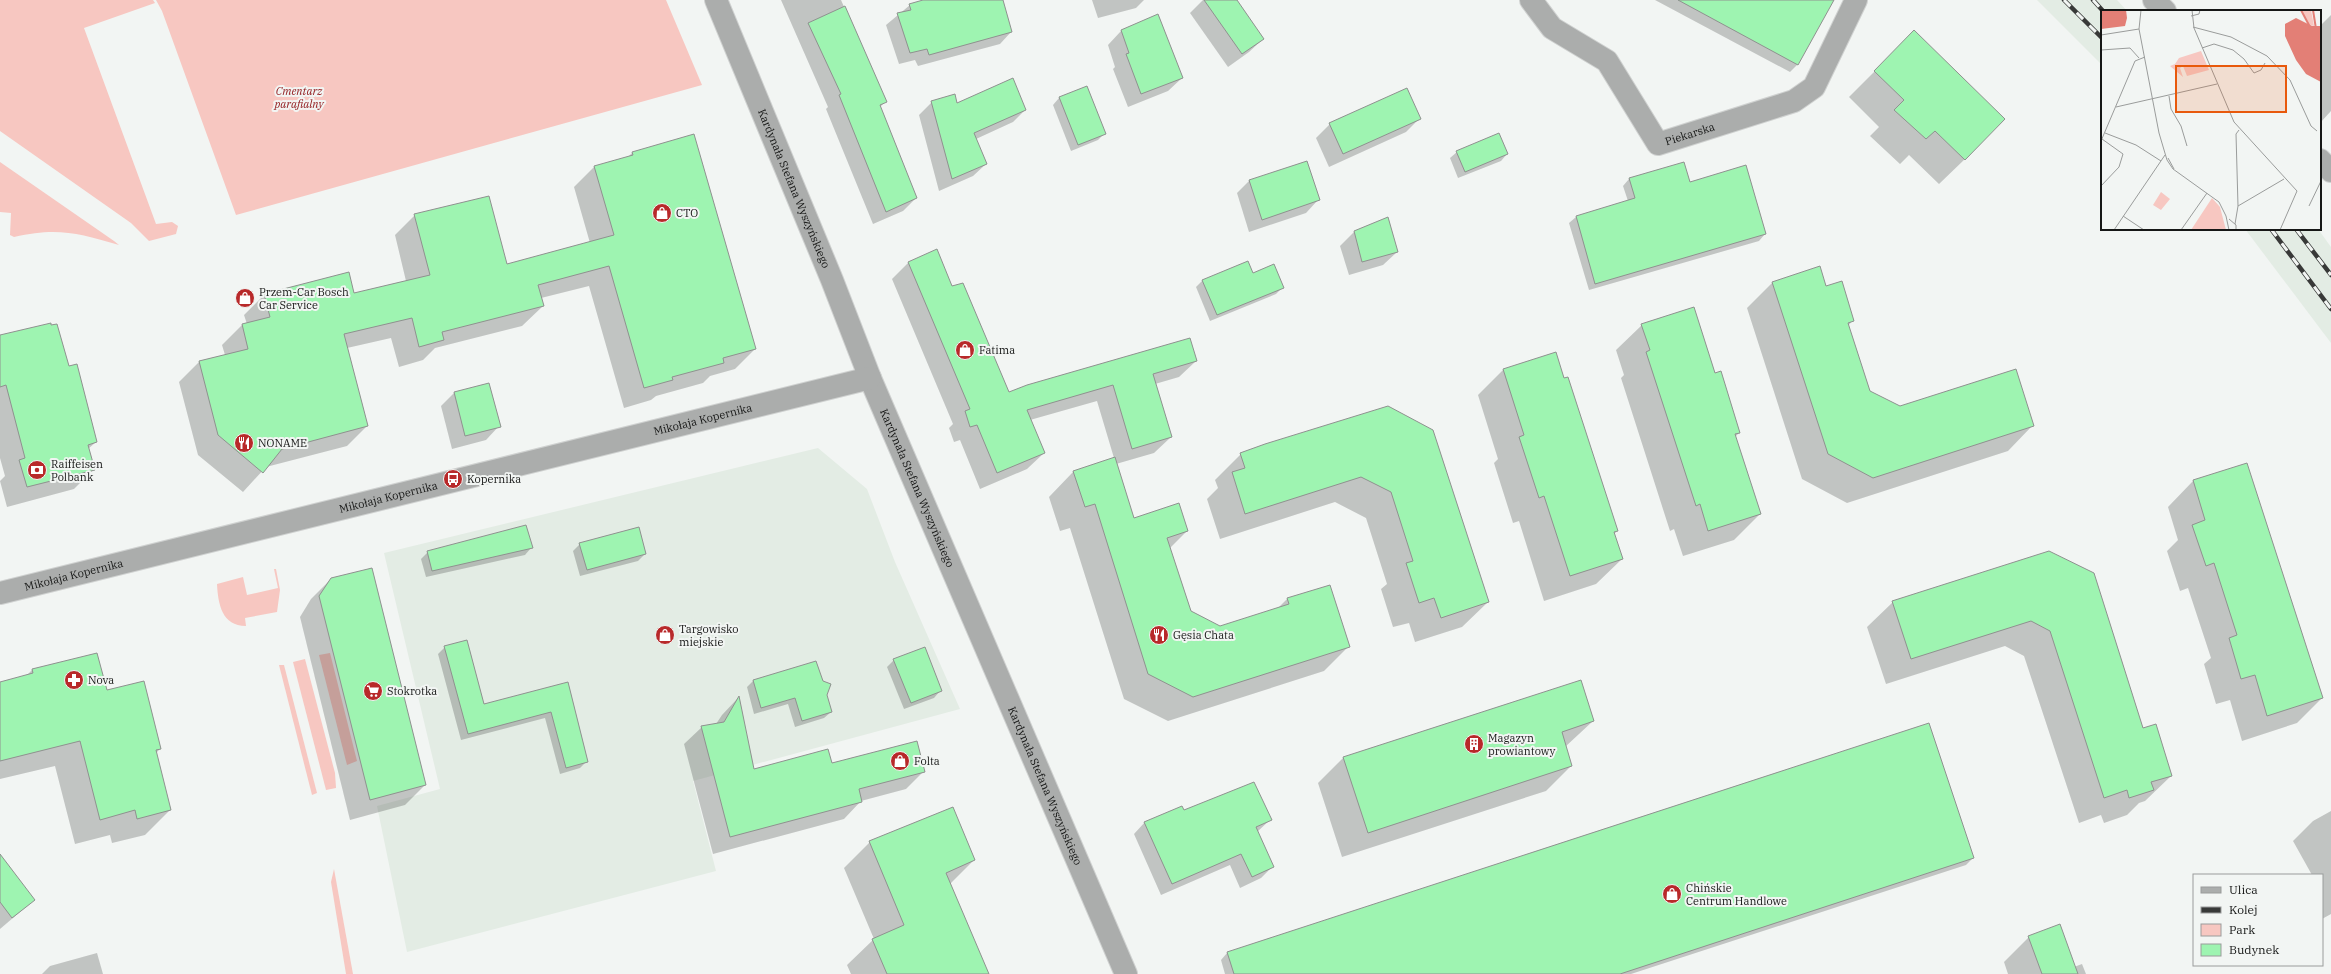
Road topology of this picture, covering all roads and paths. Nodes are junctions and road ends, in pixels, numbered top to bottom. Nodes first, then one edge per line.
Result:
1 (716, 0) edge
2 (1531, 0) edge
3 (1856, 0) edge
4 (2154, 0) edge
5 (2164, 10) edge
6 (2321, 161) edge
7 (2331, 171) edge
8 (870, 378) junction
9 (0, 593) edge
10 (1126, 974) edge

1 - 8 street, Kardynała Stefana Wyszyńskiego
2 - 3 street, Piekarska
4 - 5 street
6 - 7 street
8 - 9 street, Mikołaja Kopernika
8 - 10 street, Kardynała Stefana Wyszyńskiego

